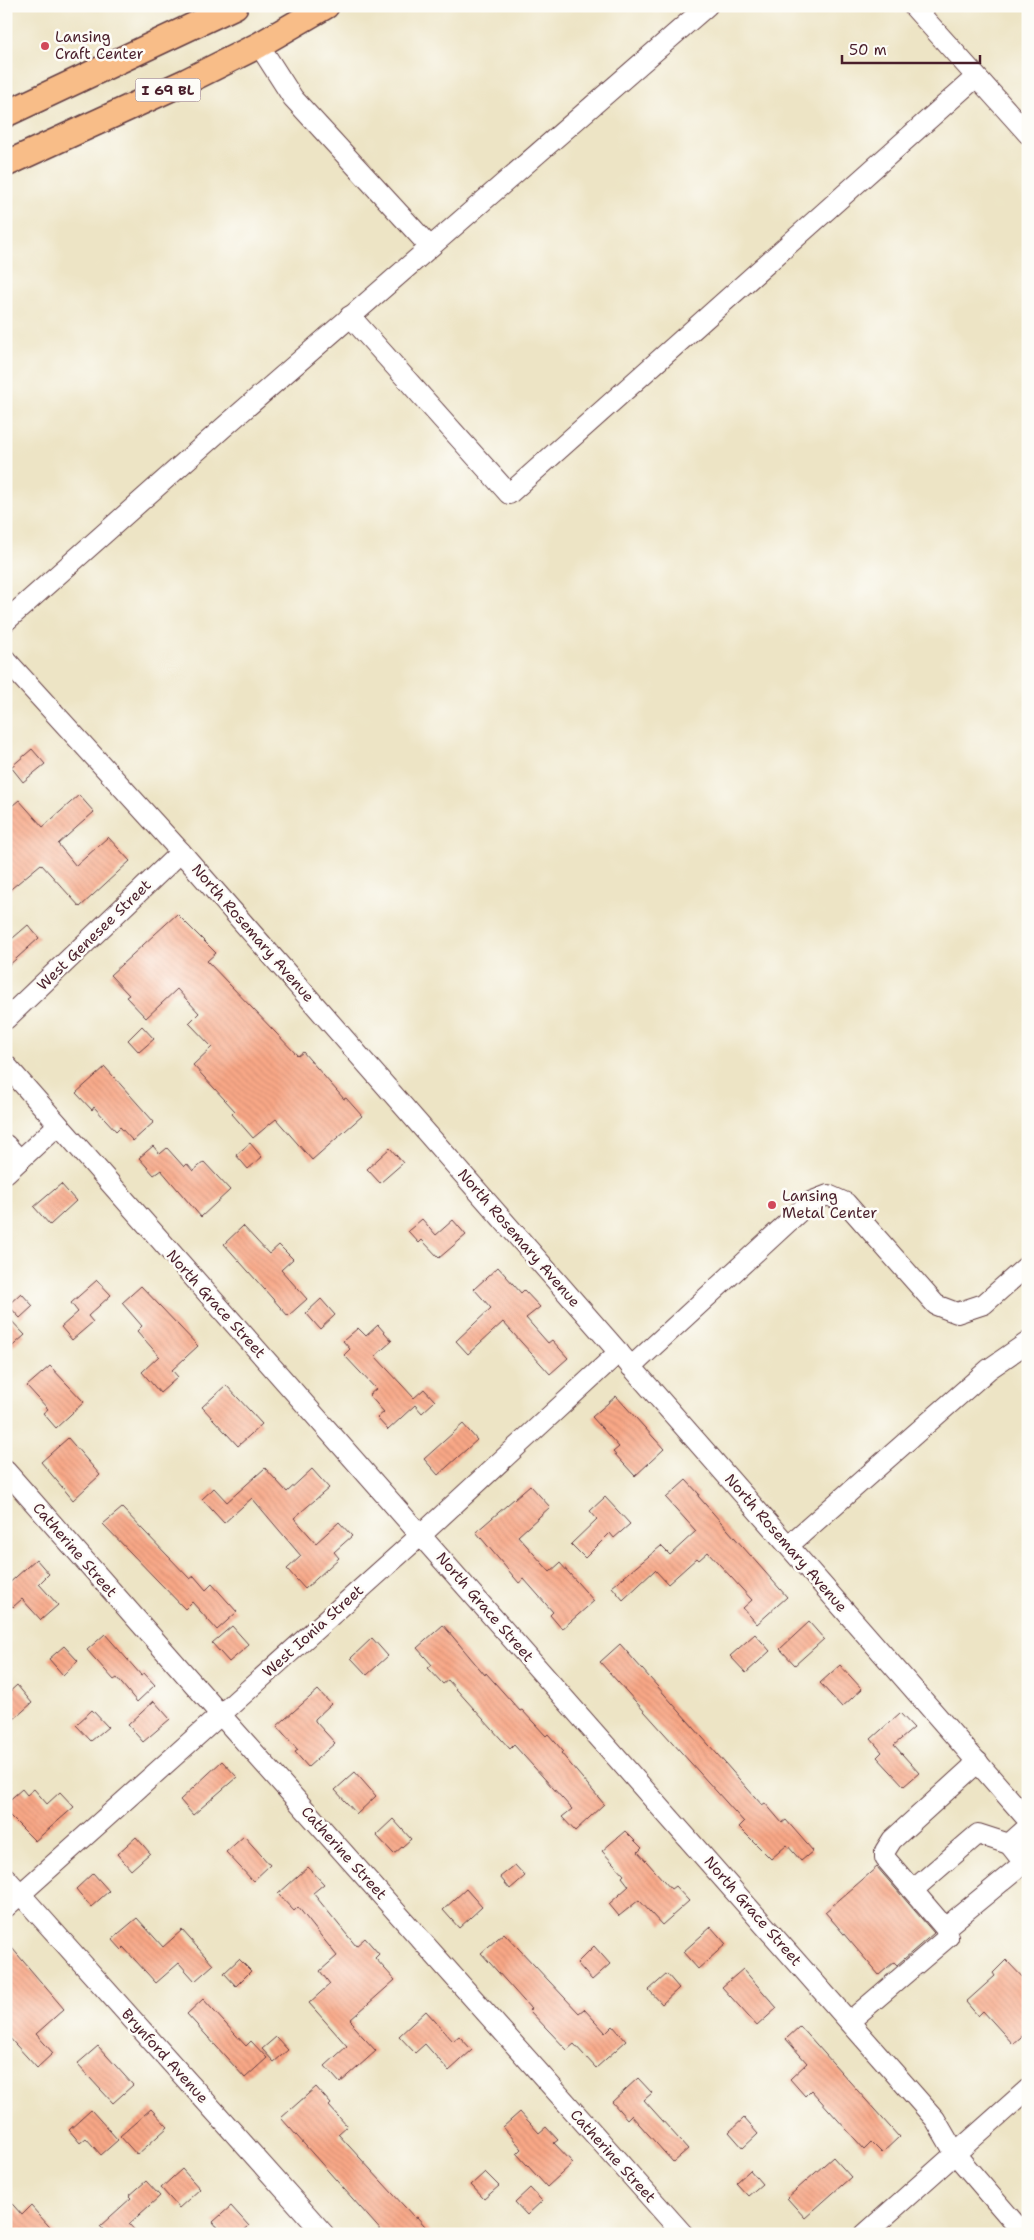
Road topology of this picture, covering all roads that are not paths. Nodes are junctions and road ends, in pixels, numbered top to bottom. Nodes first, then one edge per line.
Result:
1 (236, 6) edge
2 (326, 6) edge
3 (707, 6) edge
4 (913, 6) edge
5 (259, 45) junction
6 (976, 76) junction
7 (6, 114) edge
8 (1028, 134) edge
9 (6, 164) edge
10 (430, 247) junction
11 (350, 316) junction
12 (6, 621) edge
13 (6, 660) edge
14 (181, 852) junction
15 (6, 1019) edge
16 (6, 1065) edge
17 (58, 1125) junction
18 (6, 1146) edge
19 (13, 1166) edge
20 (1028, 1265) edge
21 (1028, 1342) edge
22 (625, 1360) junction
23 (6, 1471) edge
24 (421, 1534) junction
25 (789, 1545) junction
26 (220, 1714) junction
27 (978, 1762) junction
28 (1028, 1820) edge
29 (1028, 1827) edge
30 (1010, 1844) junction
31 (1026, 1865) edge
32 (6, 1878) edge
33 (912, 1890) junction
34 (13, 1900) edge
35 (945, 1928) junction
36 (850, 2022) junction
37 (1028, 2089) edge
38 (956, 2155) junction
39 (324, 2234) edge
40 (683, 2234) edge
41 (865, 2234) edge
42 (1024, 2234) edge

1 - 7 main road, I 69 BL
2 - 5 main road, I 69 BL
3 - 10 street
4 - 6 street
5 - 9 main road, I 69 BL
5 - 10 street
6 - 8 street
6 - 11 street
10 - 11 street
11 - 12 street
13 - 14 street, North Rosemary Avenue
14 - 15 street, West Genesee Street
14 - 22 street, North Rosemary Avenue
16 - 17 street, North Grace Street
17 - 19 street
17 - 24 street, North Grace Street
18 - 19 street
20 - 22 street, West Ionia Street
21 - 25 street
22 - 24 street, West Ionia Street
22 - 25 street, North Rosemary Avenue
23 - 26 street, Catherine Street
24 - 26 street, West Ionia Street
24 - 36 street, North Grace Street
25 - 27 street, North Rosemary Avenue
26 - 34 street, West Ionia Street
26 - 40 street, Catherine Street
27 - 28 street, North Rosemary Avenue
27 - 33 street
29 - 30 street
30 - 31 street
30 - 33 street
31 - 35 street
32 - 34 street, Brynford Avenue
33 - 35 street
34 - 39 street, Brynford Avenue
35 - 36 street
36 - 38 street, North Grace Street
37 - 38 street
38 - 41 street
38 - 42 street, North Grace Street

